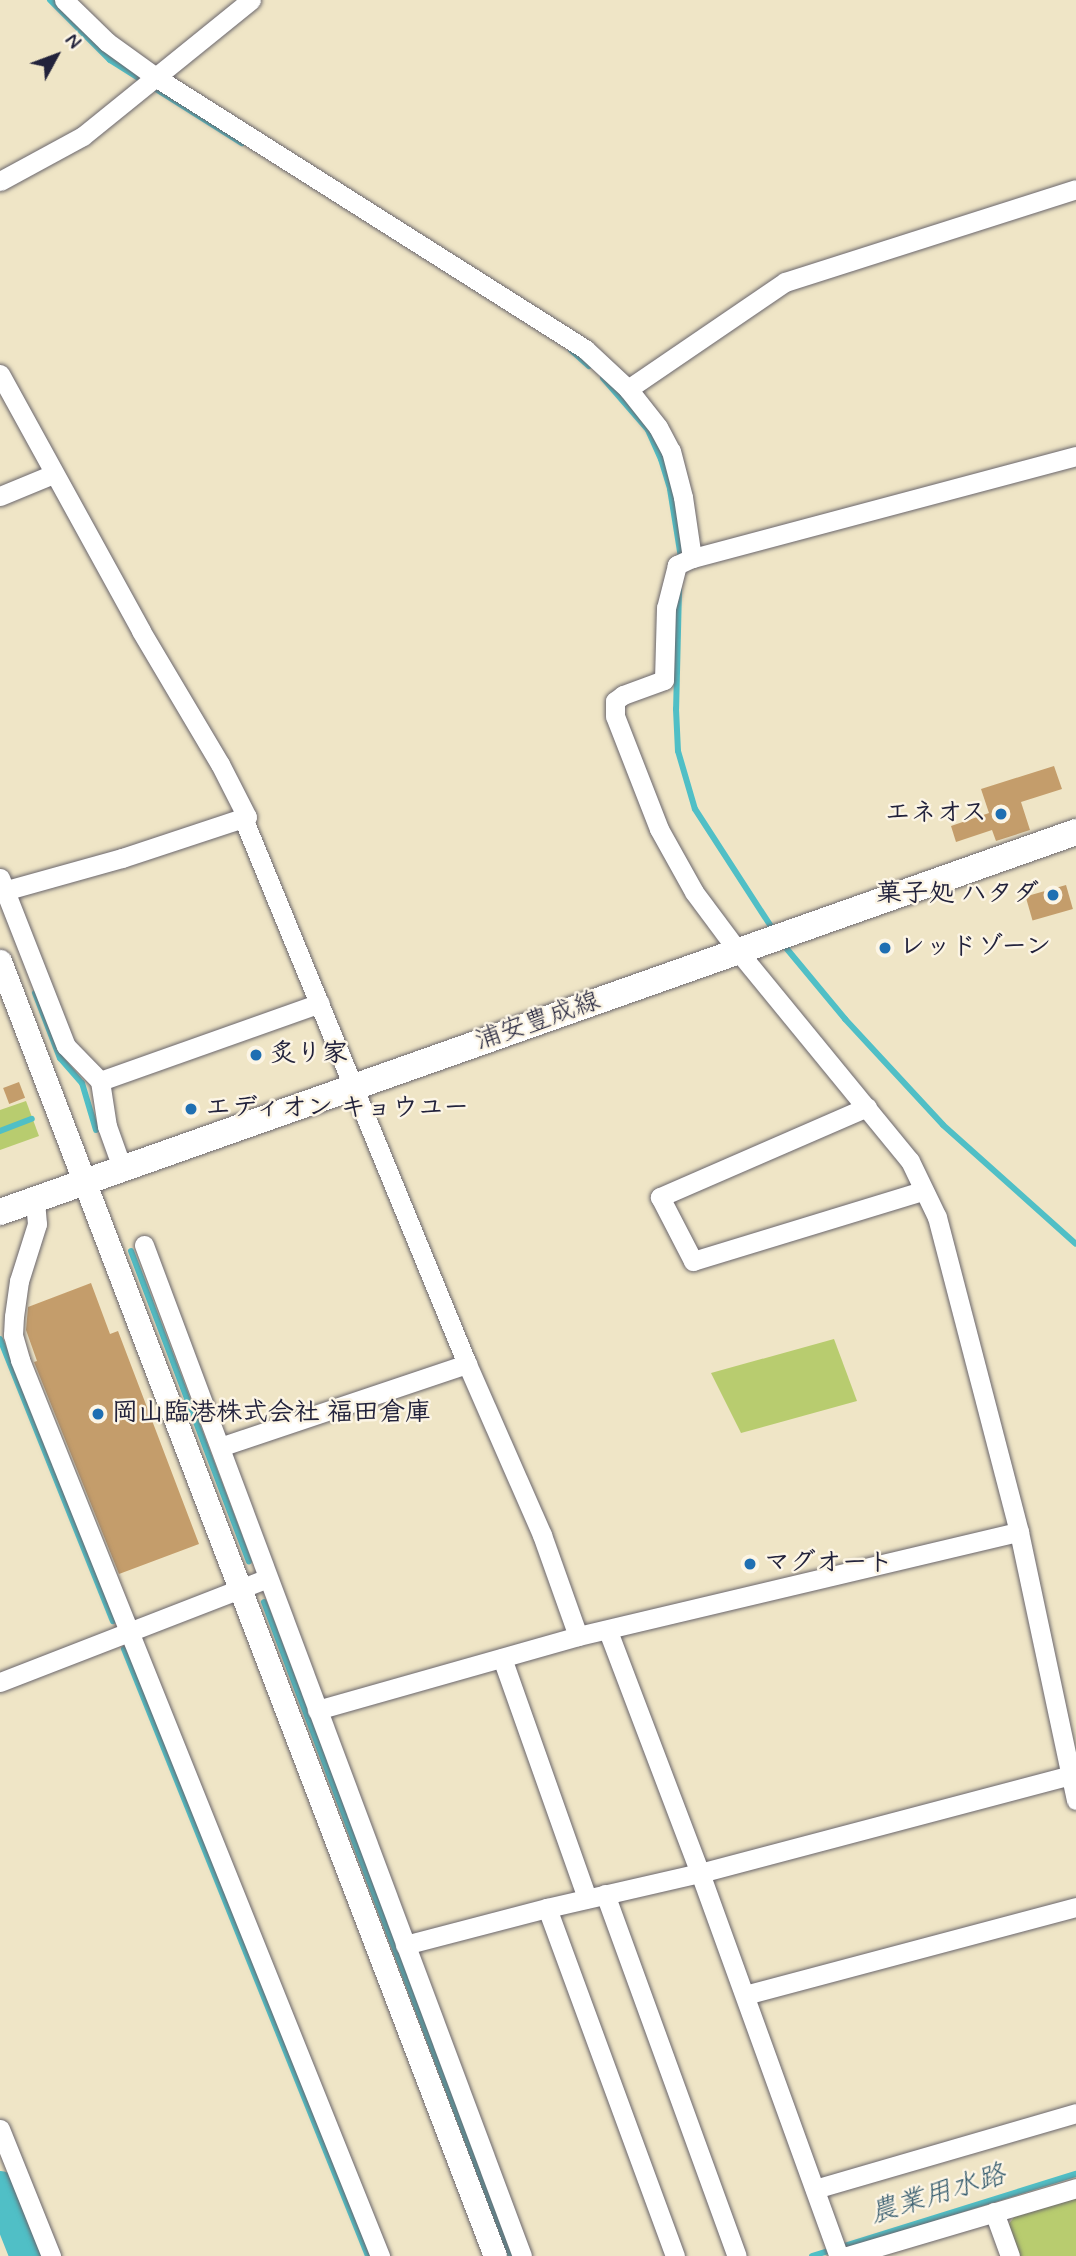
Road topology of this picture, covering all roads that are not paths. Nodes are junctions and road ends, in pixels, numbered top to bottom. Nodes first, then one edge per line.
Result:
1 (64, 0) edge
2 (251, 0) edge
3 (151, 83) junction
4 (0, 181) edge
5 (1076, 189) edge
6 (0, 374) edge
7 (628, 389) junction
8 (1076, 456) edge
9 (53, 474) junction
10 (0, 496) edge
11 (685, 561) junction
12 (243, 818) junction
13 (1076, 832) edge
14 (2, 887) edge
15 (738, 951) junction
16 (0, 961) edge
17 (320, 1003) junction
18 (100, 1081) junction
19 (354, 1087) junction
20 (867, 1107) junction
21 (122, 1168) junction
22 (83, 1183) junction
23 (922, 1191) junction
24 (35, 1200) junction
25 (0, 1212) edge
26 (144, 1245) dead end
27 (467, 1364) junction
28 (220, 1447) junction
29 (1019, 1532) junction
30 (268, 1577) junction
31 (240, 1588) junction
32 (128, 1630) junction
33 (608, 1631) junction
34 (578, 1636) junction
35 (502, 1658) junction
36 (0, 1682) edge
37 (317, 1710) junction
38 (1073, 1775) edge
39 (1076, 1800) edge
40 (700, 1873) junction
41 (596, 1896) junction
42 (1076, 1907) edge
43 (547, 1908) junction
44 (405, 1945) junction
45 (745, 1995) junction
46 (1076, 2113) edge
47 (0, 2129) edge
48 (1076, 2188) edge
49 (815, 2189) junction
50 (994, 2212) junction
51 (903, 2248) edge
52 (840, 2252) edge
53 (51, 2256) edge
54 (380, 2256) edge
55 (495, 2256) edge
56 (522, 2256) edge
57 (675, 2256) edge
58 (737, 2256) edge
59 (1010, 2256) edge

1 - 3 street
2 - 3 street
3 - 4 street
3 - 7 street
5 - 7 street
6 - 9 street
7 - 11 street
8 - 11 street
9 - 10 street
9 - 12 street
11 - 15 street
12 - 14 street
12 - 17 street
13 - 15 main road, 浦安豊成線
14 - 18 street
15 - 19 main road, 浦安豊成線
15 - 20 street
16 - 22 street
17 - 18 street
17 - 19 street
18 - 21 street
19 - 21 main road, 浦安豊成線
19 - 27 street
20 - 23 street
20 - 23 street
21 - 22 main road, 浦安豊成線
22 - 24 main road, 浦安豊成線
22 - 31 street
23 - 29 street
24 - 25 main road, 浦安豊成線
24 - 32 street
26 - 28 street
27 - 28 street
27 - 34 street
28 - 30 street
29 - 33 street
29 - 38 street
30 - 31 street
30 - 37 street
31 - 32 street
31 - 55 street
32 - 36 street
32 - 54 street
33 - 34 street
33 - 40 street
34 - 35 street
35 - 37 street
35 - 41 street
37 - 44 street
38 - 39 street
38 - 40 street
40 - 41 street
40 - 45 street
41 - 43 street
41 - 58 street
42 - 45 street
43 - 44 street
43 - 57 street
44 - 56 street
45 - 49 street
46 - 49 street
47 - 53 street
48 - 50 street
49 - 52 street
50 - 51 street
50 - 59 street
51 - 52 street

